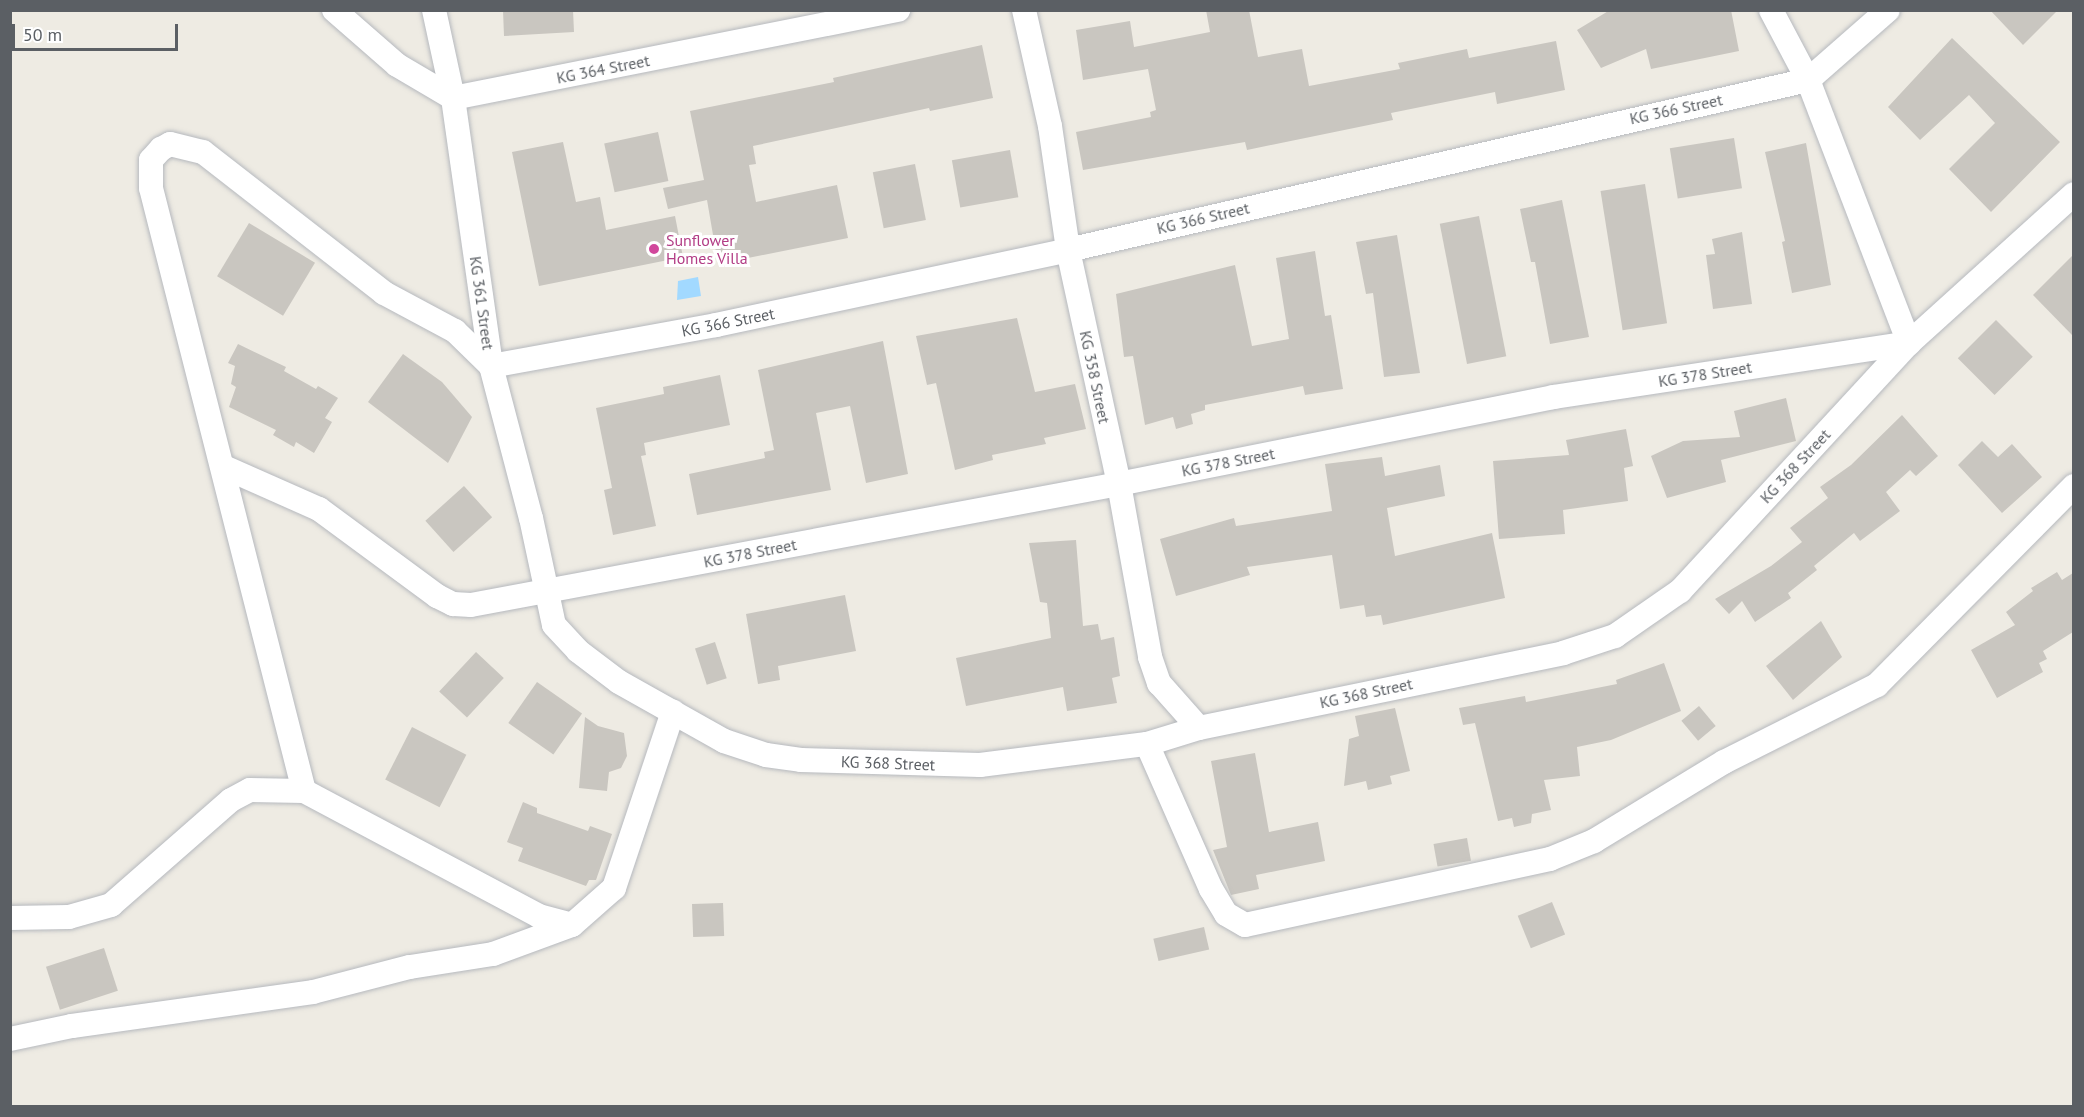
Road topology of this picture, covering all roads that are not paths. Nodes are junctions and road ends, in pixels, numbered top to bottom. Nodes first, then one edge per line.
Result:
1 (334, 10) edge
2 (434, 10) edge
3 (898, 10) edge
4 (1024, 10) edge
5 (1771, 10) edge
6 (1888, 10) edge
7 (1808, 80) junction
8 (453, 99) junction
9 (2073, 194) edge
10 (1068, 250) junction
11 (1909, 343) junction
12 (491, 366) junction
13 (224, 467) junction
14 (1119, 484) junction
15 (2073, 486) edge
16 (548, 591) junction
17 (673, 712) junction
18 (1198, 728) junction
19 (1147, 744) junction
20 (304, 791) junction
21 (10, 918) edge
22 (572, 925) junction
23 (10, 1039) edge

1 - 8 street
2 - 8 street, KG 361 Street
3 - 8 street, KG 364 Street
4 - 10 street, KG 358 Street
5 - 7 street
6 - 7 street, KG 366 Street
7 - 10 street, KG 366 Street
7 - 11 street
8 - 12 street, KG 361 Street
9 - 11 street, KG 368 Street
10 - 12 street, KG 366 Street
10 - 14 street, KG 358 Street
11 - 14 street, KG 378 Street
11 - 18 street, KG 368 Street
12 - 13 street
12 - 16 street, KG 361 Street
13 - 16 street, KG 378 Street
13 - 20 street
14 - 16 street, KG 378 Street
14 - 18 street, KG 358 Street
15 - 19 street
16 - 17 street, KG 368 Street
17 - 19 street, KG 368 Street
17 - 22 street
18 - 19 street, KG 368 Street
20 - 21 street
20 - 22 street
22 - 23 street

